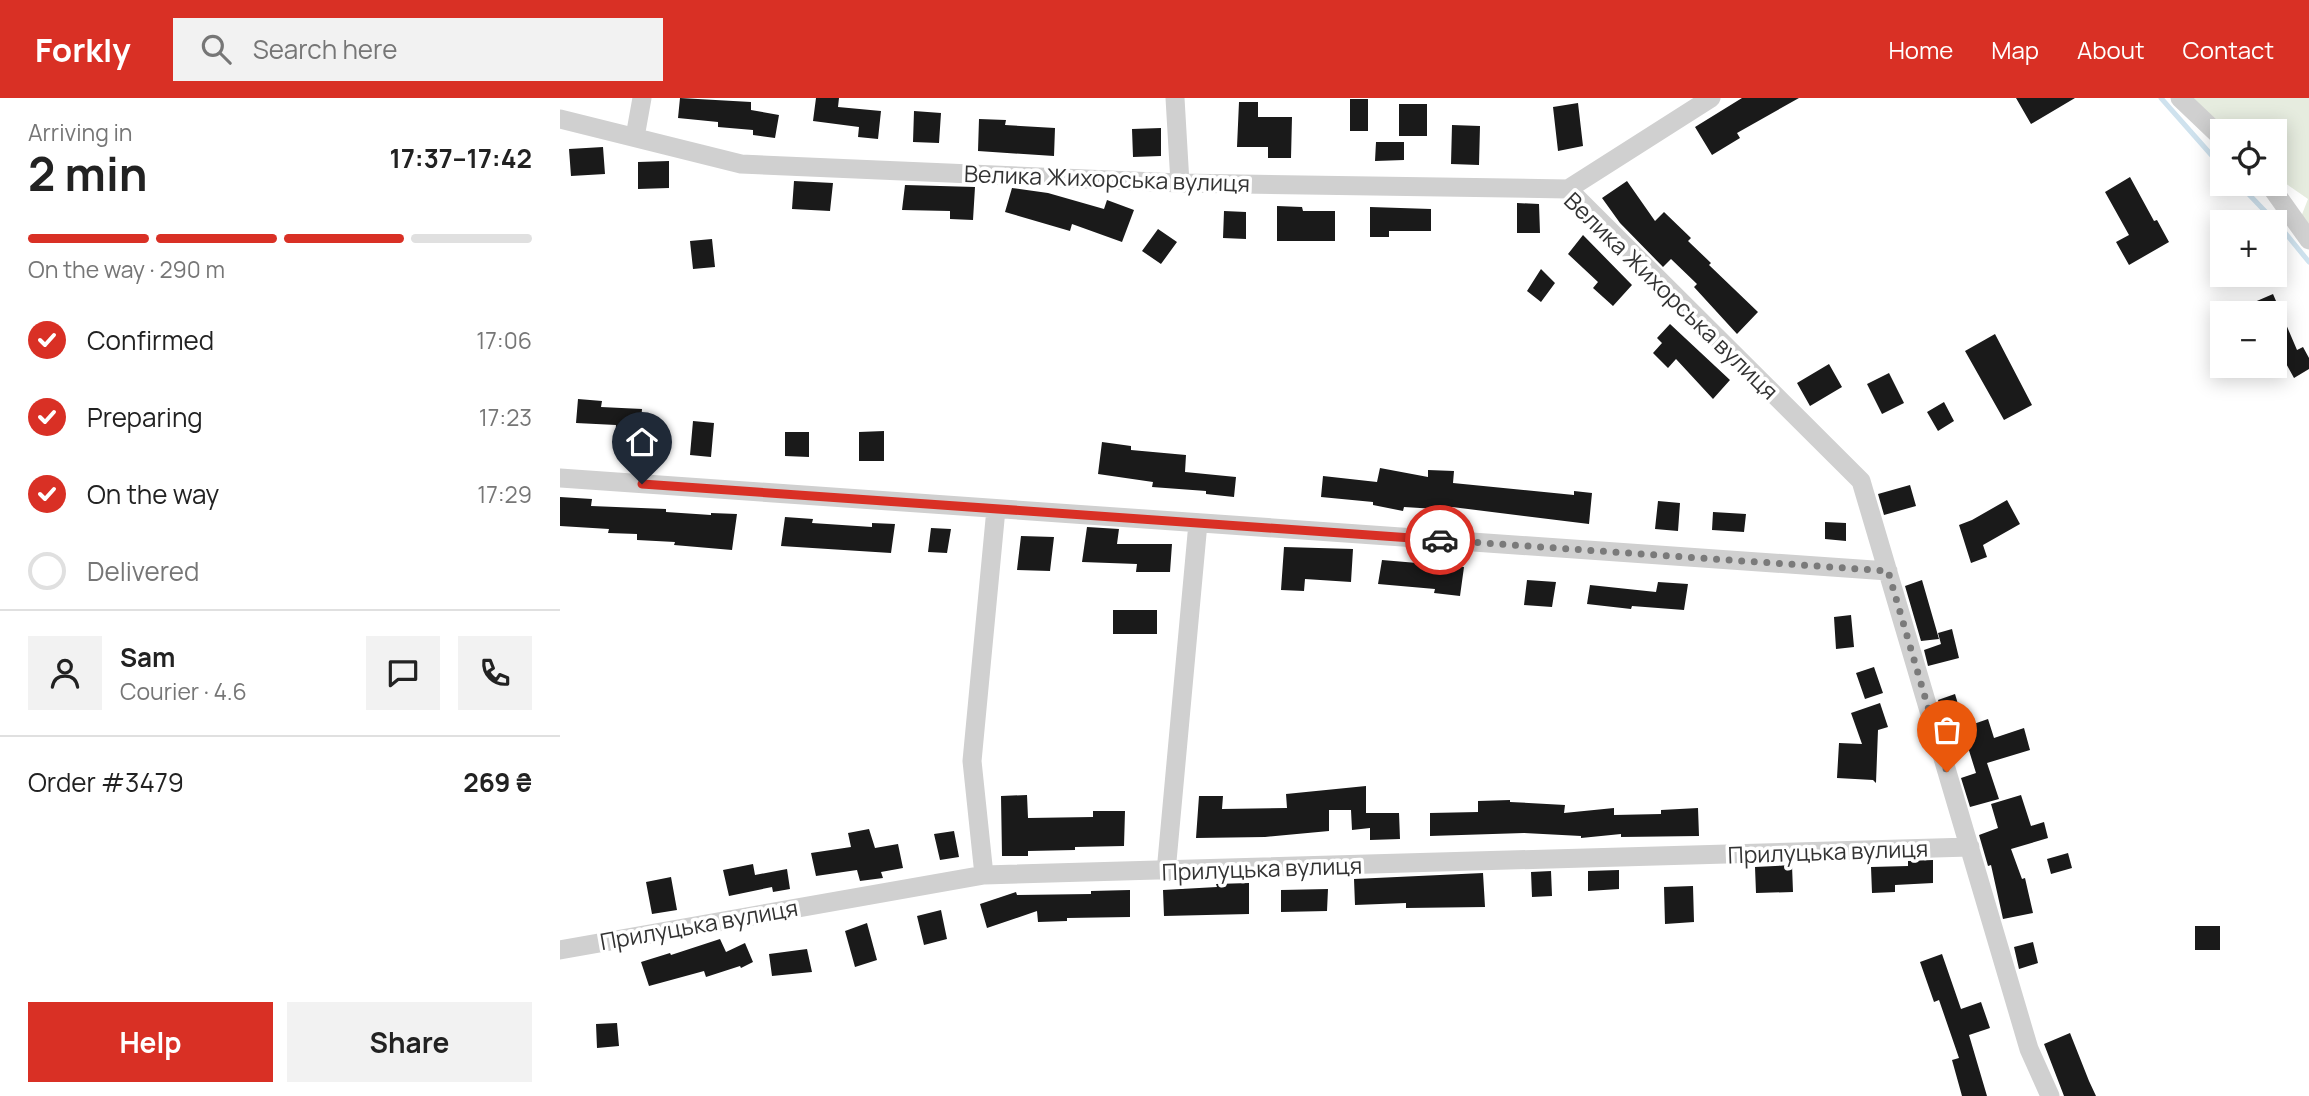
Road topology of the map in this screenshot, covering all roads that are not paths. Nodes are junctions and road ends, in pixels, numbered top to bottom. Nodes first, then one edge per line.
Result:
1 (642, 98) edge
2 (1175, 98) edge
3 (1711, 98) edge
4 (2180, 98) edge
5 (560, 118) edge
6 (2210, 127) edge
7 (635, 138) junction
8 (1180, 183) junction
9 (1567, 189) junction
10 (2278, 196) edge
11 (2309, 240) edge
12 (560, 478) edge
13 (996, 509) junction
14 (1198, 523) junction
15 (1888, 571) junction
16 (1970, 848) junction
17 (1166, 872) junction
18 (984, 875) junction
19 (560, 950) edge
20 (2050, 1096) edge

1 - 7 street
2 - 8 street
3 - 9 street
4 - 6 street
5 - 7 street, Велика Жихорська вулиця
7 - 8 street, Велика Жихорська вулиця
8 - 9 street, Велика Жихорська вулиця
9 - 15 street, Велика Жихорська вулиця
10 - 11 street
12 - 13 street
13 - 14 street
13 - 18 street
14 - 15 street
14 - 17 street
15 - 16 street, Велика Жихорська вулиця
16 - 17 street, Прилуцька вулиця
16 - 20 street, Велика Жихорська вулиця
17 - 18 street, Прилуцька вулиця
18 - 19 street, Прилуцька вулиця

